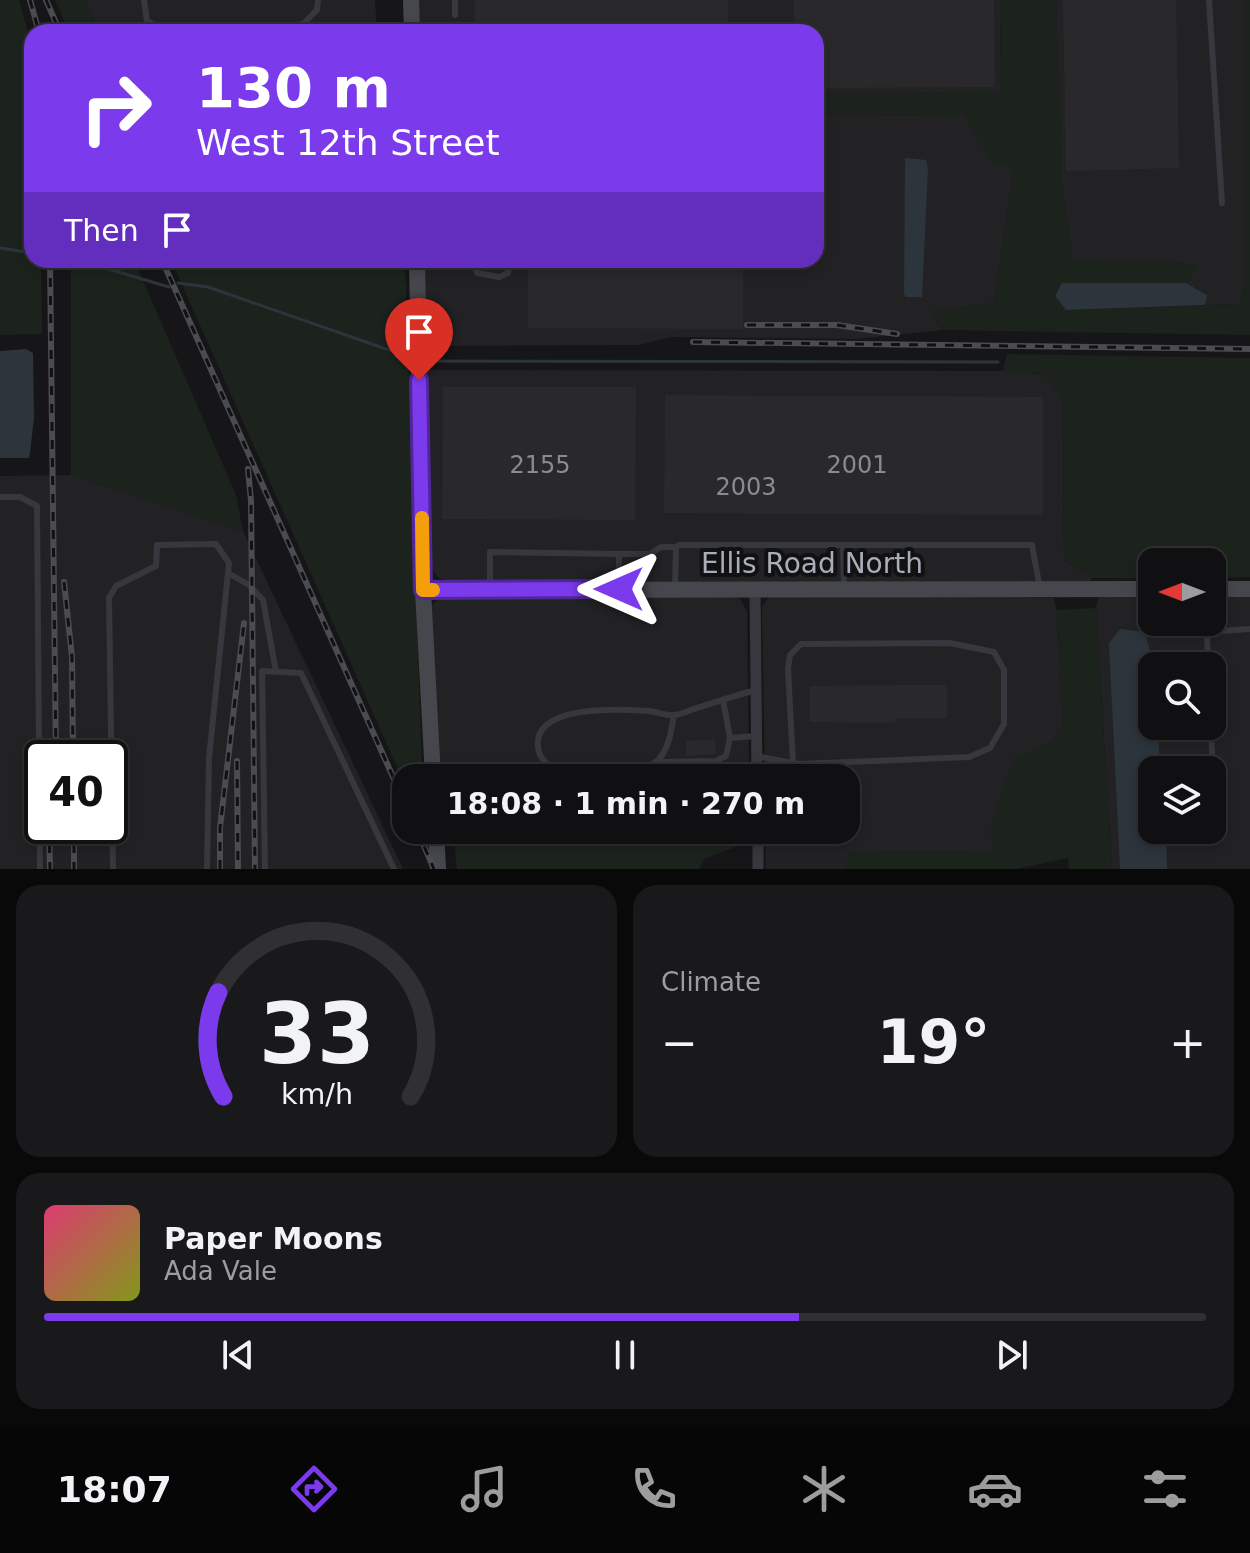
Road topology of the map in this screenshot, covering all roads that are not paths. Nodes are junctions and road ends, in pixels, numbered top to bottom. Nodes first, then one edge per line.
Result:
1 (144, 0) edge
2 (318, 0) edge
3 (411, 0) edge
4 (455, 0) edge
5 (1209, 0) edge
6 (455, 15) dead end
7 (153, 24) edge
8 (303, 24) edge
9 (412, 24) edge
10 (1222, 203) dead end
11 (417, 268) edge
12 (476, 268) edge
13 (509, 268) edge
14 (0, 497) edge
15 (843, 545) junction
16 (676, 547) junction
17 (619, 554) junction
18 (228, 573) junction
19 (490, 589) junction
20 (619, 589) junction
21 (675, 589) junction
22 (755, 589) junction
23 (844, 589) junction
24 (1138, 589) edge
25 (1226, 589) edge
26 (1250, 589) edge
27 (423, 590) junction
28 (1040, 590) junction
29 (1250, 629) edge
30 (1208, 652) edge
31 (276, 672) junction
32 (756, 690) junction
33 (723, 700) junction
34 (674, 715) junction
35 (756, 736) junction
36 (730, 738) junction
37 (757, 756) junction
38 (655, 762) junction
39 (793, 763) junction
40 (432, 764) edge
41 (757, 764) edge
42 (437, 844) edge
43 (758, 844) edge
44 (40, 869) edge
45 (113, 869) edge
46 (207, 869) edge
47 (265, 869) edge
48 (394, 869) edge
49 (438, 869) edge
50 (758, 869) edge

1 - 7 lane
2 - 8 lane
3 - 9 street
4 - 6 lane
5 - 10 lane
11 - 27 street
12 - 13 lane
14 - 44 lane
15 - 16 lane
15 - 23 lane
15 - 28 lane
16 - 17 lane
16 - 21 lane
17 - 19 lane
17 - 20 lane
18 - 31 lane
18 - 45 lane
18 - 46 lane
19 - 20 street, Ellis Road North
19 - 27 street, Ellis Road North
20 - 21 street, Ellis Road North
21 - 22 street, Ellis Road North
22 - 23 street, Ellis Road North
22 - 32 street
23 - 28 street, Ellis Road North
24 - 28 street, Ellis Road North
25 - 26 street
27 - 40 street
29 - 30 lane
31 - 47 lane
31 - 48 lane
32 - 33 lane
32 - 35 street
33 - 34 lane
33 - 36 lane
34 - 38 lane
34 - 38 lane
35 - 36 lane
35 - 37 street
36 - 38 lane
37 - 39 lane
37 - 41 street
39 - 39 lane
42 - 49 street
43 - 50 street

